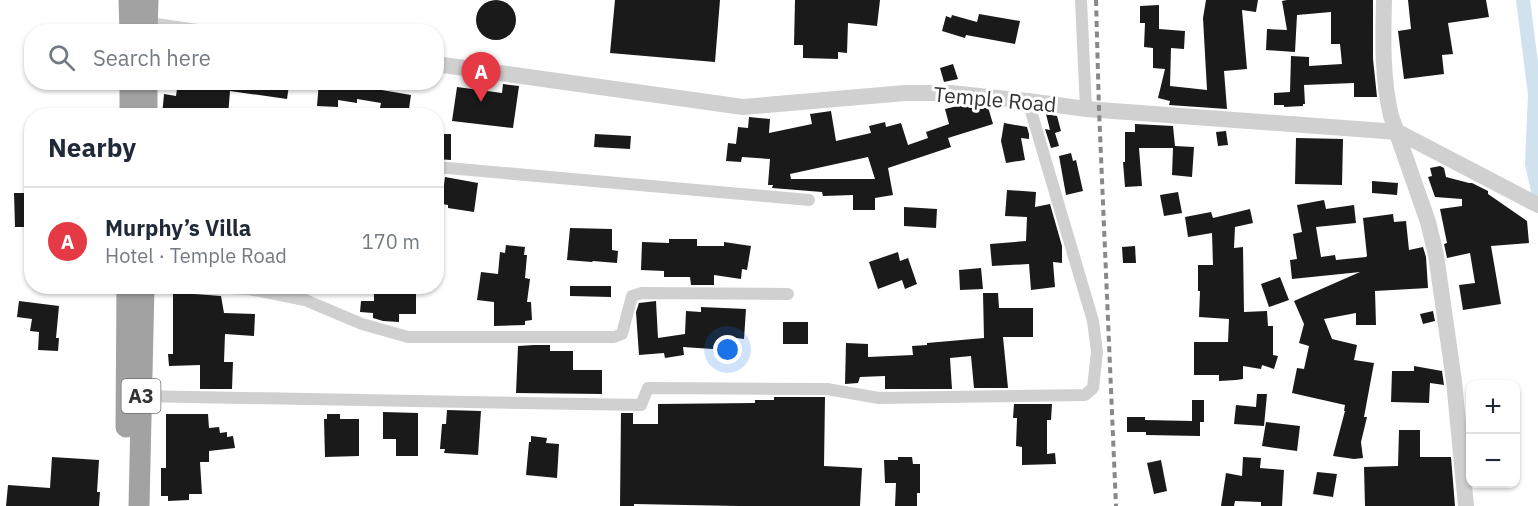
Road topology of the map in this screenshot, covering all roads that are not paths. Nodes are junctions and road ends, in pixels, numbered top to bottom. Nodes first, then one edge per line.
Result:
1 (129, 0) edge
2 (148, 0) edge
3 (1081, 0) edge
4 (1384, 0) edge
5 (137, 24) edge
6 (139, 24) edge
7 (444, 65) edge
8 (130, 90) edge
9 (147, 90) edge
10 (1028, 101) junction
11 (130, 108) edge
12 (147, 108) edge
13 (1086, 109) junction
14 (1398, 132) junction
15 (444, 168) edge
16 (809, 200) dead end
17 (1538, 205) edge
18 (127, 294) edge
19 (143, 294) edge
20 (274, 294) edge
21 (788, 294) dead end
22 (133, 396) junction
23 (125, 506) edge
24 (139, 506) edge
25 (1466, 506) edge

1 - 5 highway
2 - 6 highway
3 - 13 street
4 - 14 street
7 - 10 street, Temple Road
8 - 11 highway
9 - 12 highway
10 - 13 street, Temple Road
10 - 22 street
13 - 14 street, Temple Road
14 - 17 street, Temple Road
14 - 25 street
15 - 16 street
18 - 22 highway, A3
19 - 22 highway, A3
20 - 21 street
22 - 23 highway, A3
22 - 24 highway, A3

